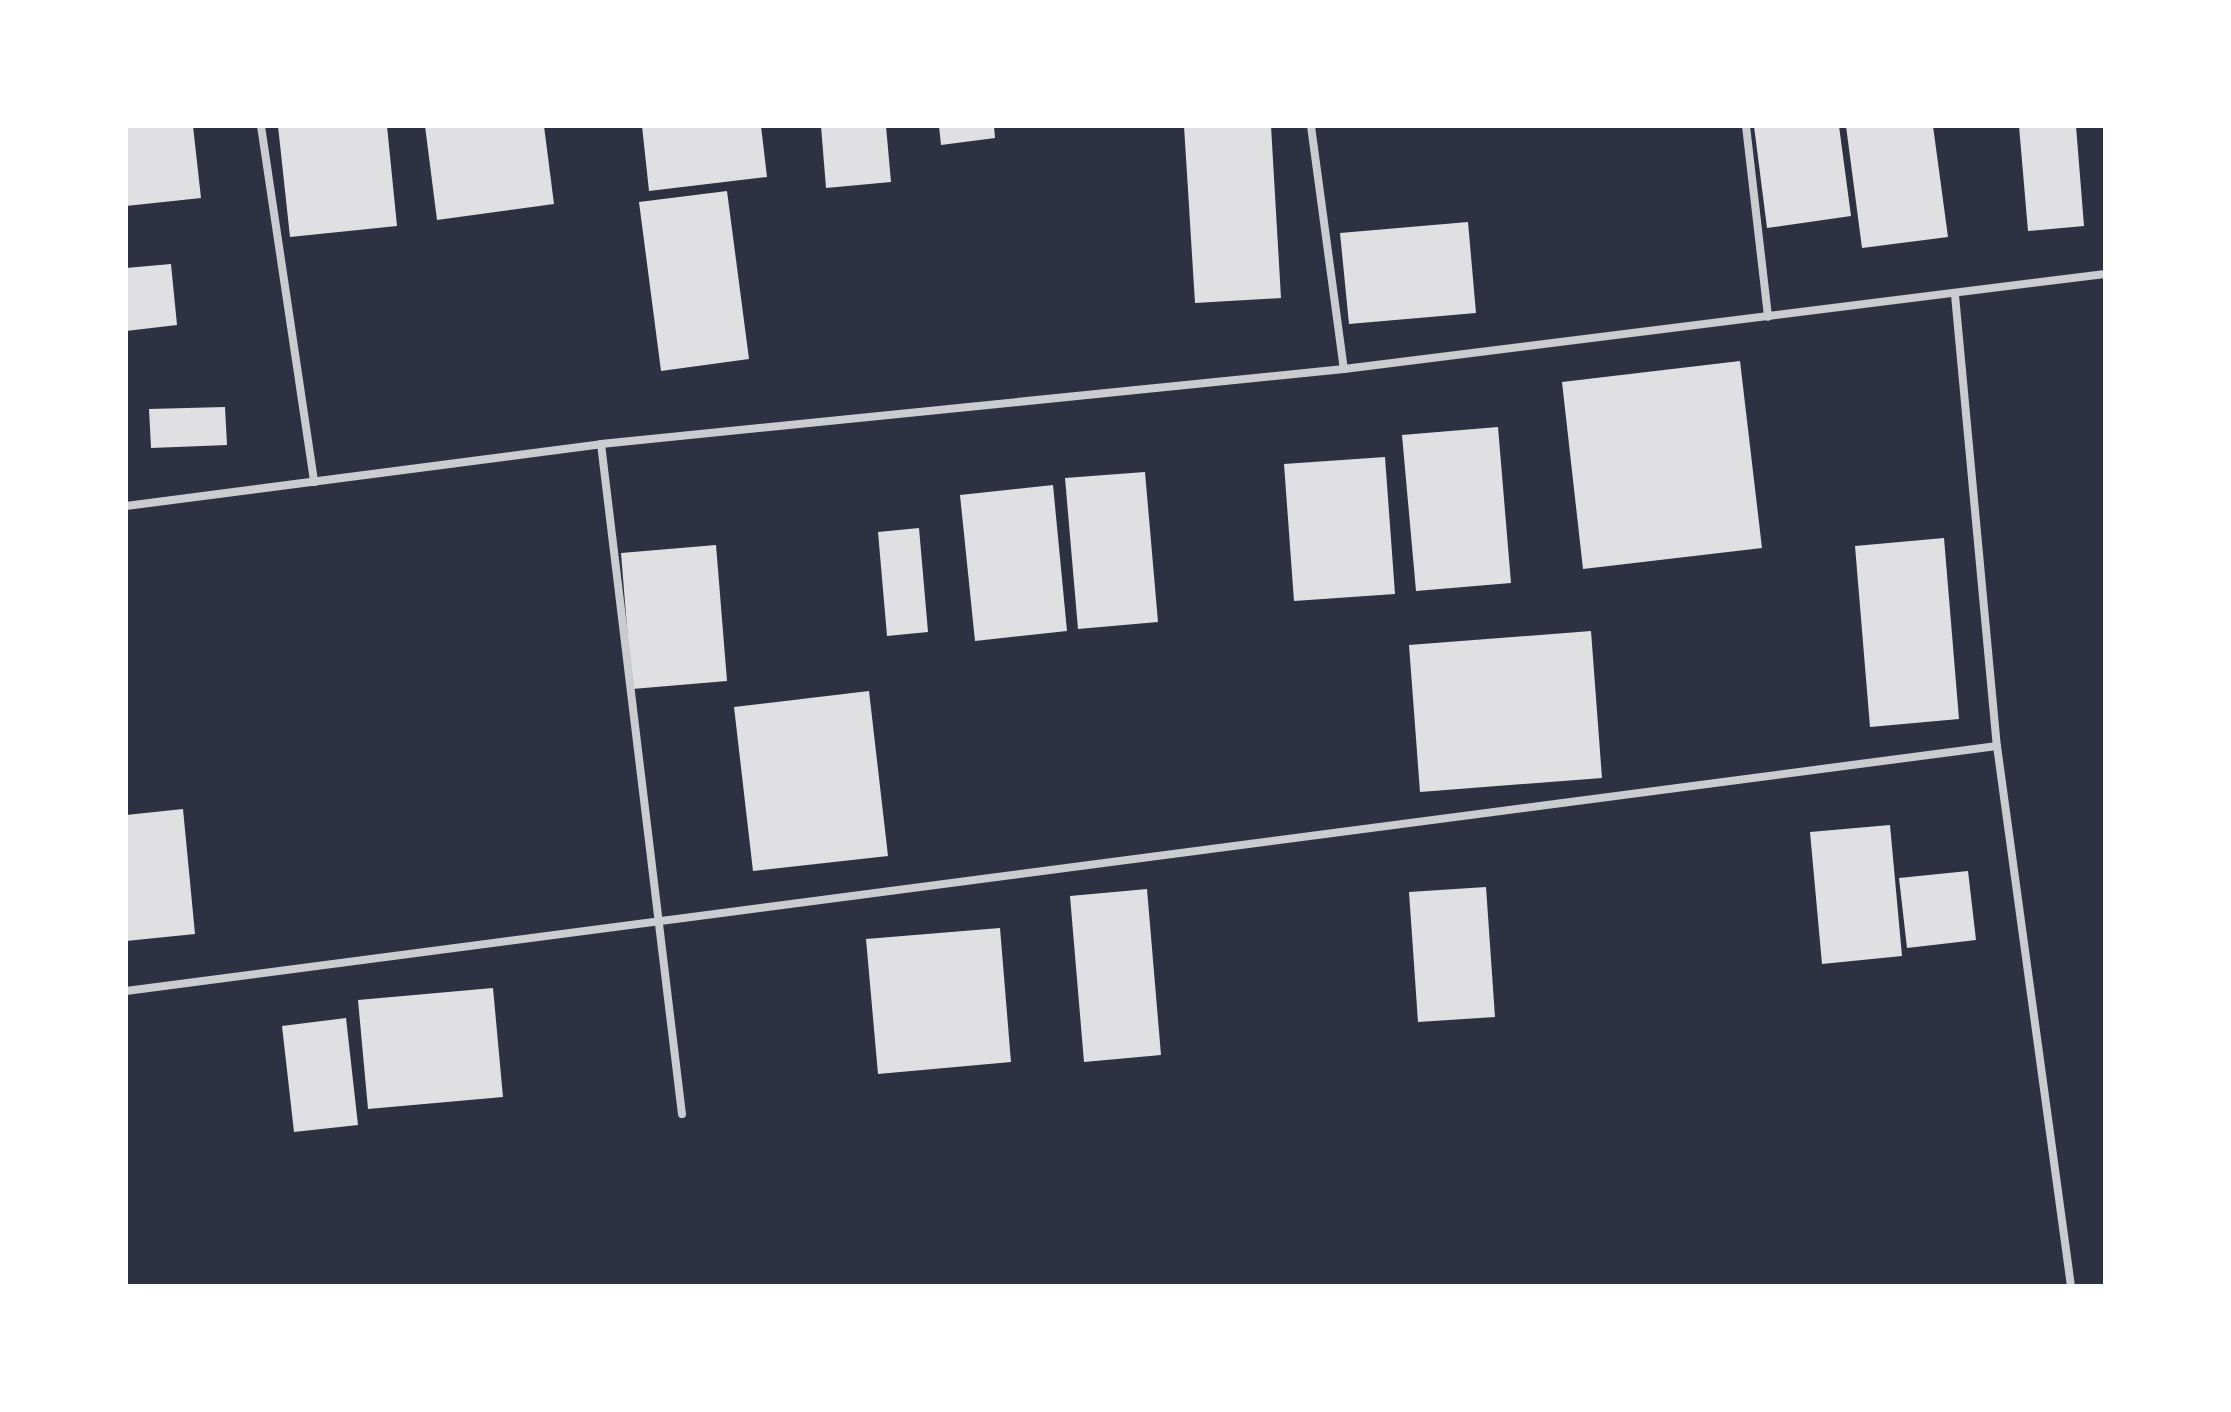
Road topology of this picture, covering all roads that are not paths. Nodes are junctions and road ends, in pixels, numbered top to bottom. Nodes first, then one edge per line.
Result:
1 (261, 126) edge
2 (1311, 126) edge
3 (1746, 126) edge
4 (2105, 274) edge
5 (1955, 295) junction
6 (1768, 317) junction
7 (1344, 369) junction
8 (601, 444) junction
9 (314, 482) junction
10 (126, 506) edge
11 (1997, 746) junction
12 (659, 921) junction
13 (126, 991) edge
14 (682, 1114) dead end
15 (2071, 1286) edge

1 - 9 street
2 - 7 street
3 - 6 street
4 - 5 street
5 - 6 street
5 - 11 street
6 - 7 street
7 - 8 street
8 - 9 street
8 - 12 street
9 - 10 street
11 - 12 street
11 - 15 street
12 - 13 street
12 - 14 street

